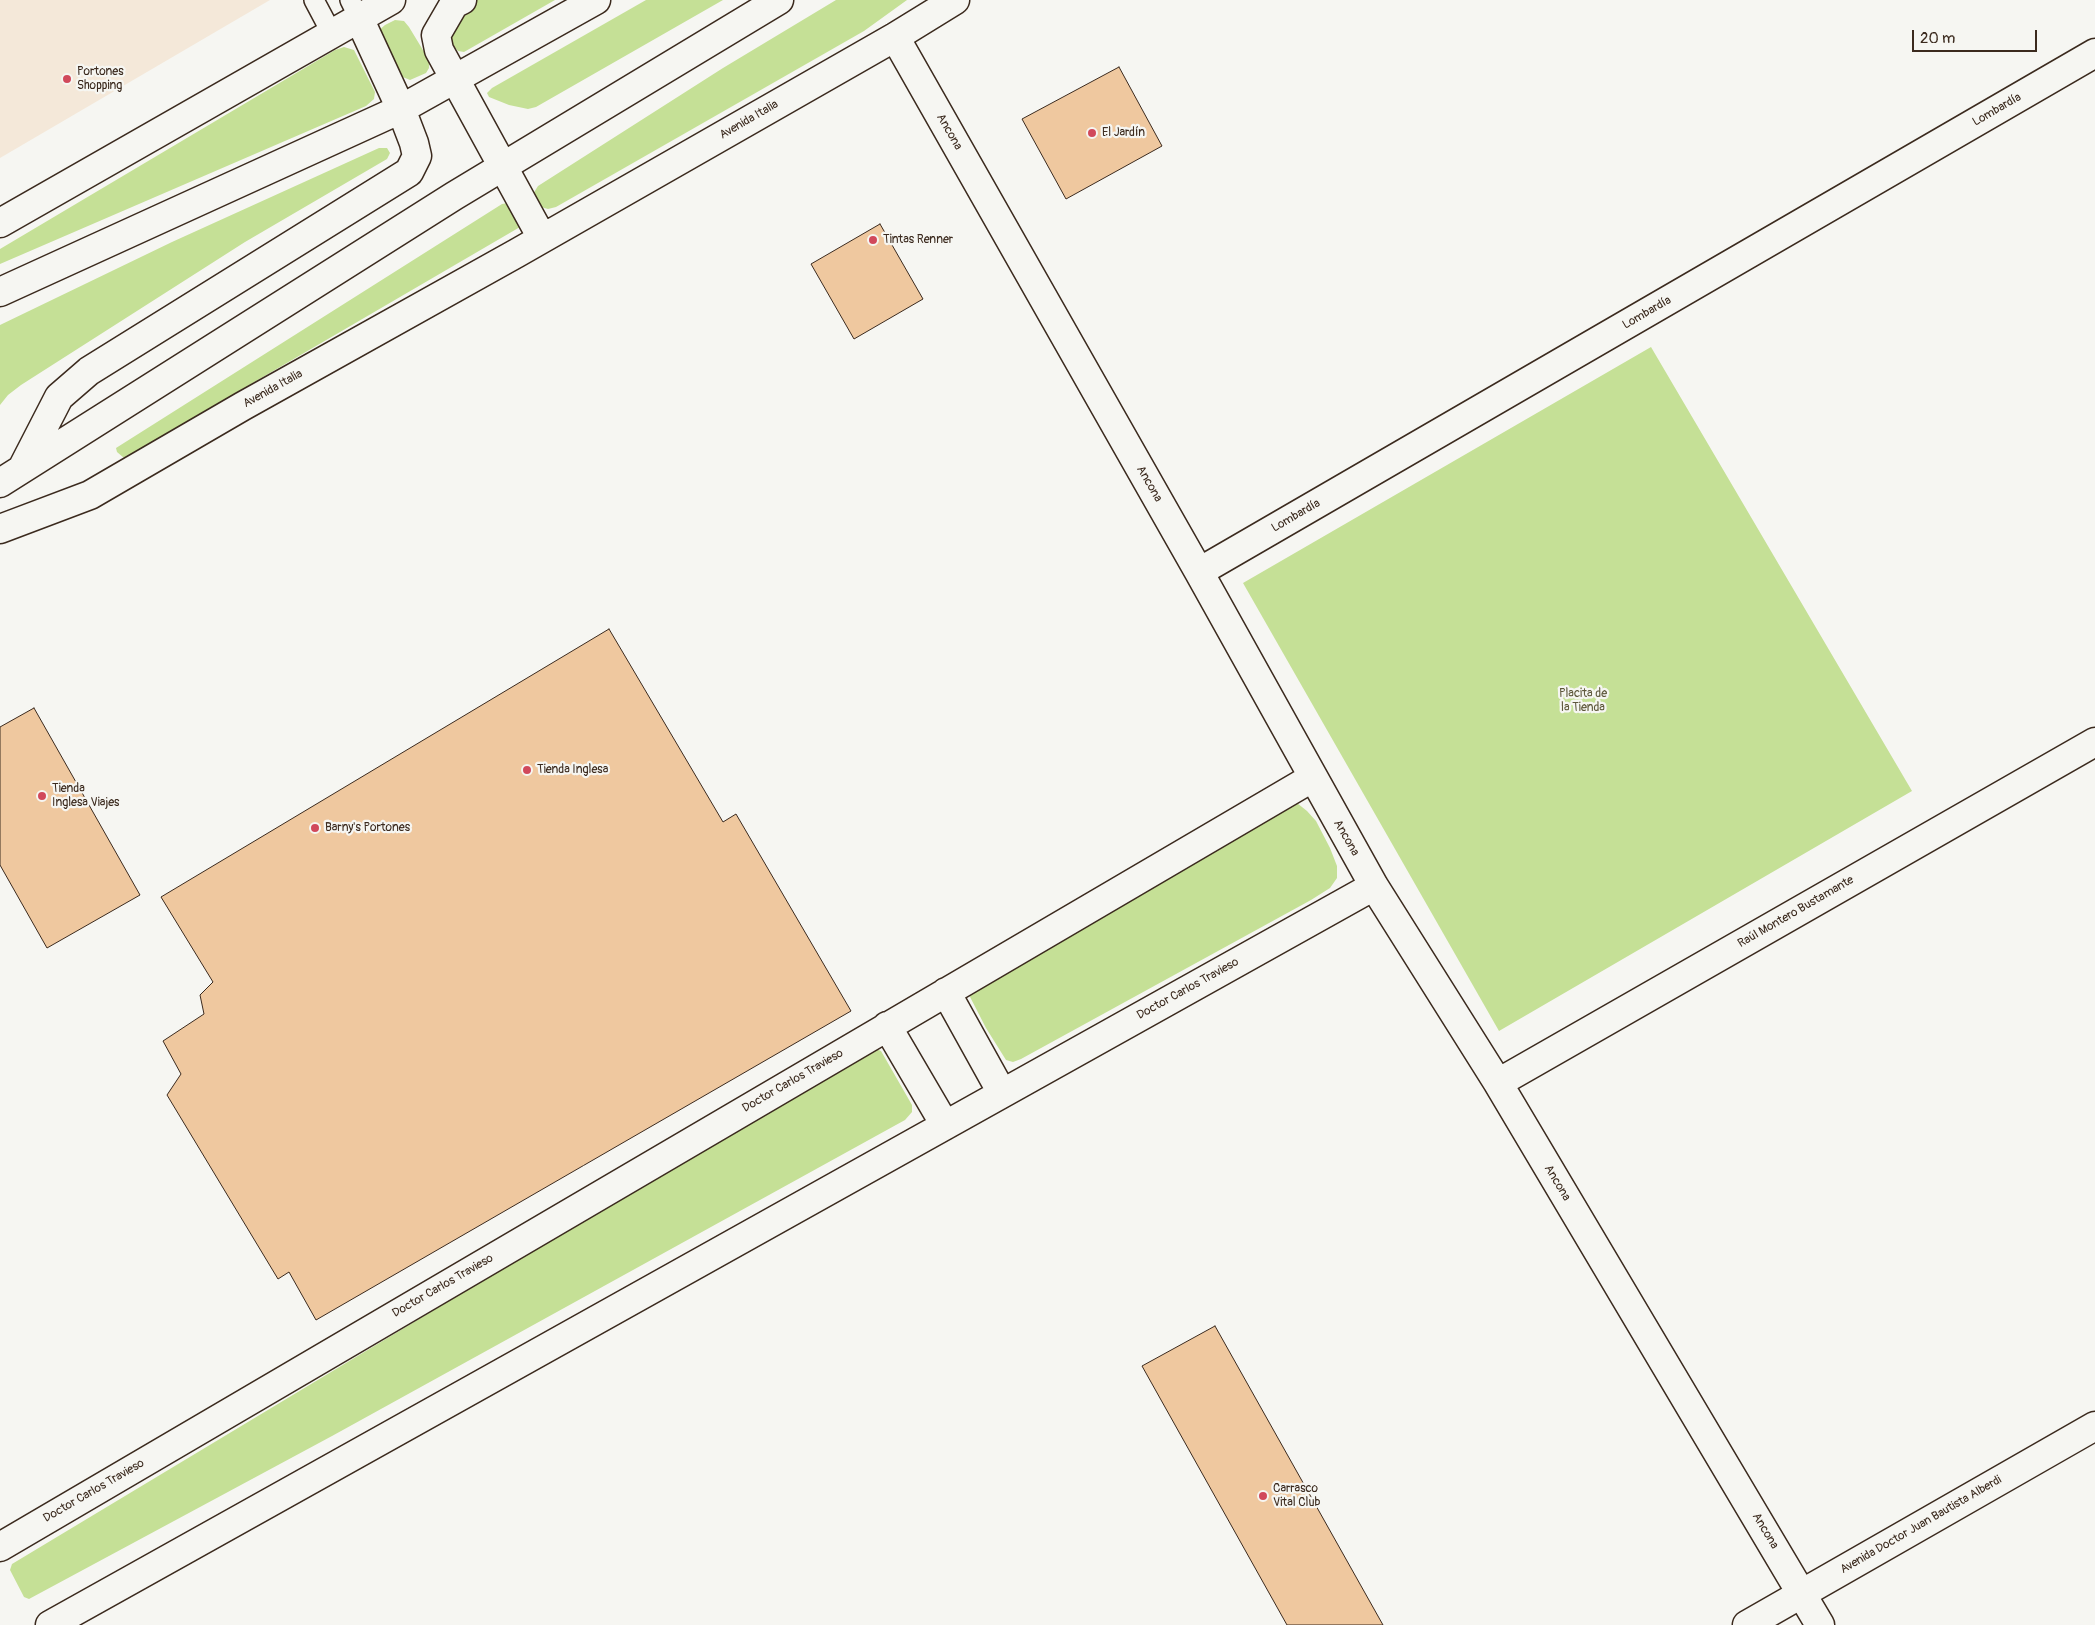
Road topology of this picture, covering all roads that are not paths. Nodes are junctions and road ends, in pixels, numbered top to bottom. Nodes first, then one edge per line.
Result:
1 (314, 0) edge
2 (391, 0) edge
3 (462, 0) edge
4 (596, 0) edge
5 (779, 0) edge
6 (955, 0) edge
7 (355, 9) edge
8 (332, 34) junction
9 (895, 37) junction
10 (2095, 53) edge
11 (455, 80) junction
12 (401, 109) junction
13 (503, 166) junction
14 (0, 223) edge
15 (542, 238) junction
16 (0, 292) edge
17 (23, 467) junction
18 (0, 483) edge
19 (0, 529) edge
20 (1198, 572) junction
21 (2095, 742) edge
22 (1312, 778) junction
23 (1374, 886) junction
24 (946, 992) junction
25 (887, 1026) junction
26 (1498, 1083) junction
27 (1002, 1093) junction
28 (945, 1125) junction
29 (2095, 1426) edge
30 (0, 1546) edge
31 (1801, 1593) junction
32 (50, 1625) edge
33 (1747, 1625) edge
34 (1820, 1625) edge

1 - 8 lane
2 - 7 street
3 - 11 street
4 - 11 street
5 - 13 street
6 - 9 street, Avenida Italia
7 - 8 street
7 - 12 street
8 - 14 street
9 - 15 street, Avenida Italia
9 - 20 street, Ancona
10 - 20 street, Lombardía
11 - 12 street
11 - 13 street
12 - 16 street
12 - 17 street
13 - 15 street
13 - 17 street
15 - 19 street, Avenida Italia
17 - 18 street
20 - 22 street, Ancona
21 - 26 street, Raúl Montero Bustamante
22 - 23 street, Ancona
22 - 24 street, Doctor Carlos Travieso
23 - 26 street, Ancona
23 - 27 street, Doctor Carlos Travieso
24 - 25 street, Doctor Carlos Travieso
24 - 27 street
25 - 28 street
25 - 30 street, Doctor Carlos Travieso
26 - 31 street, Ancona
27 - 28 street, Doctor Carlos Travieso
28 - 32 street, Doctor Carlos Travieso
29 - 31 street, Avenida Doctor Juan Bautista Alberdi
31 - 33 street, Avenida Doctor Juan Bautista Alberdi
31 - 34 street, Ancona

